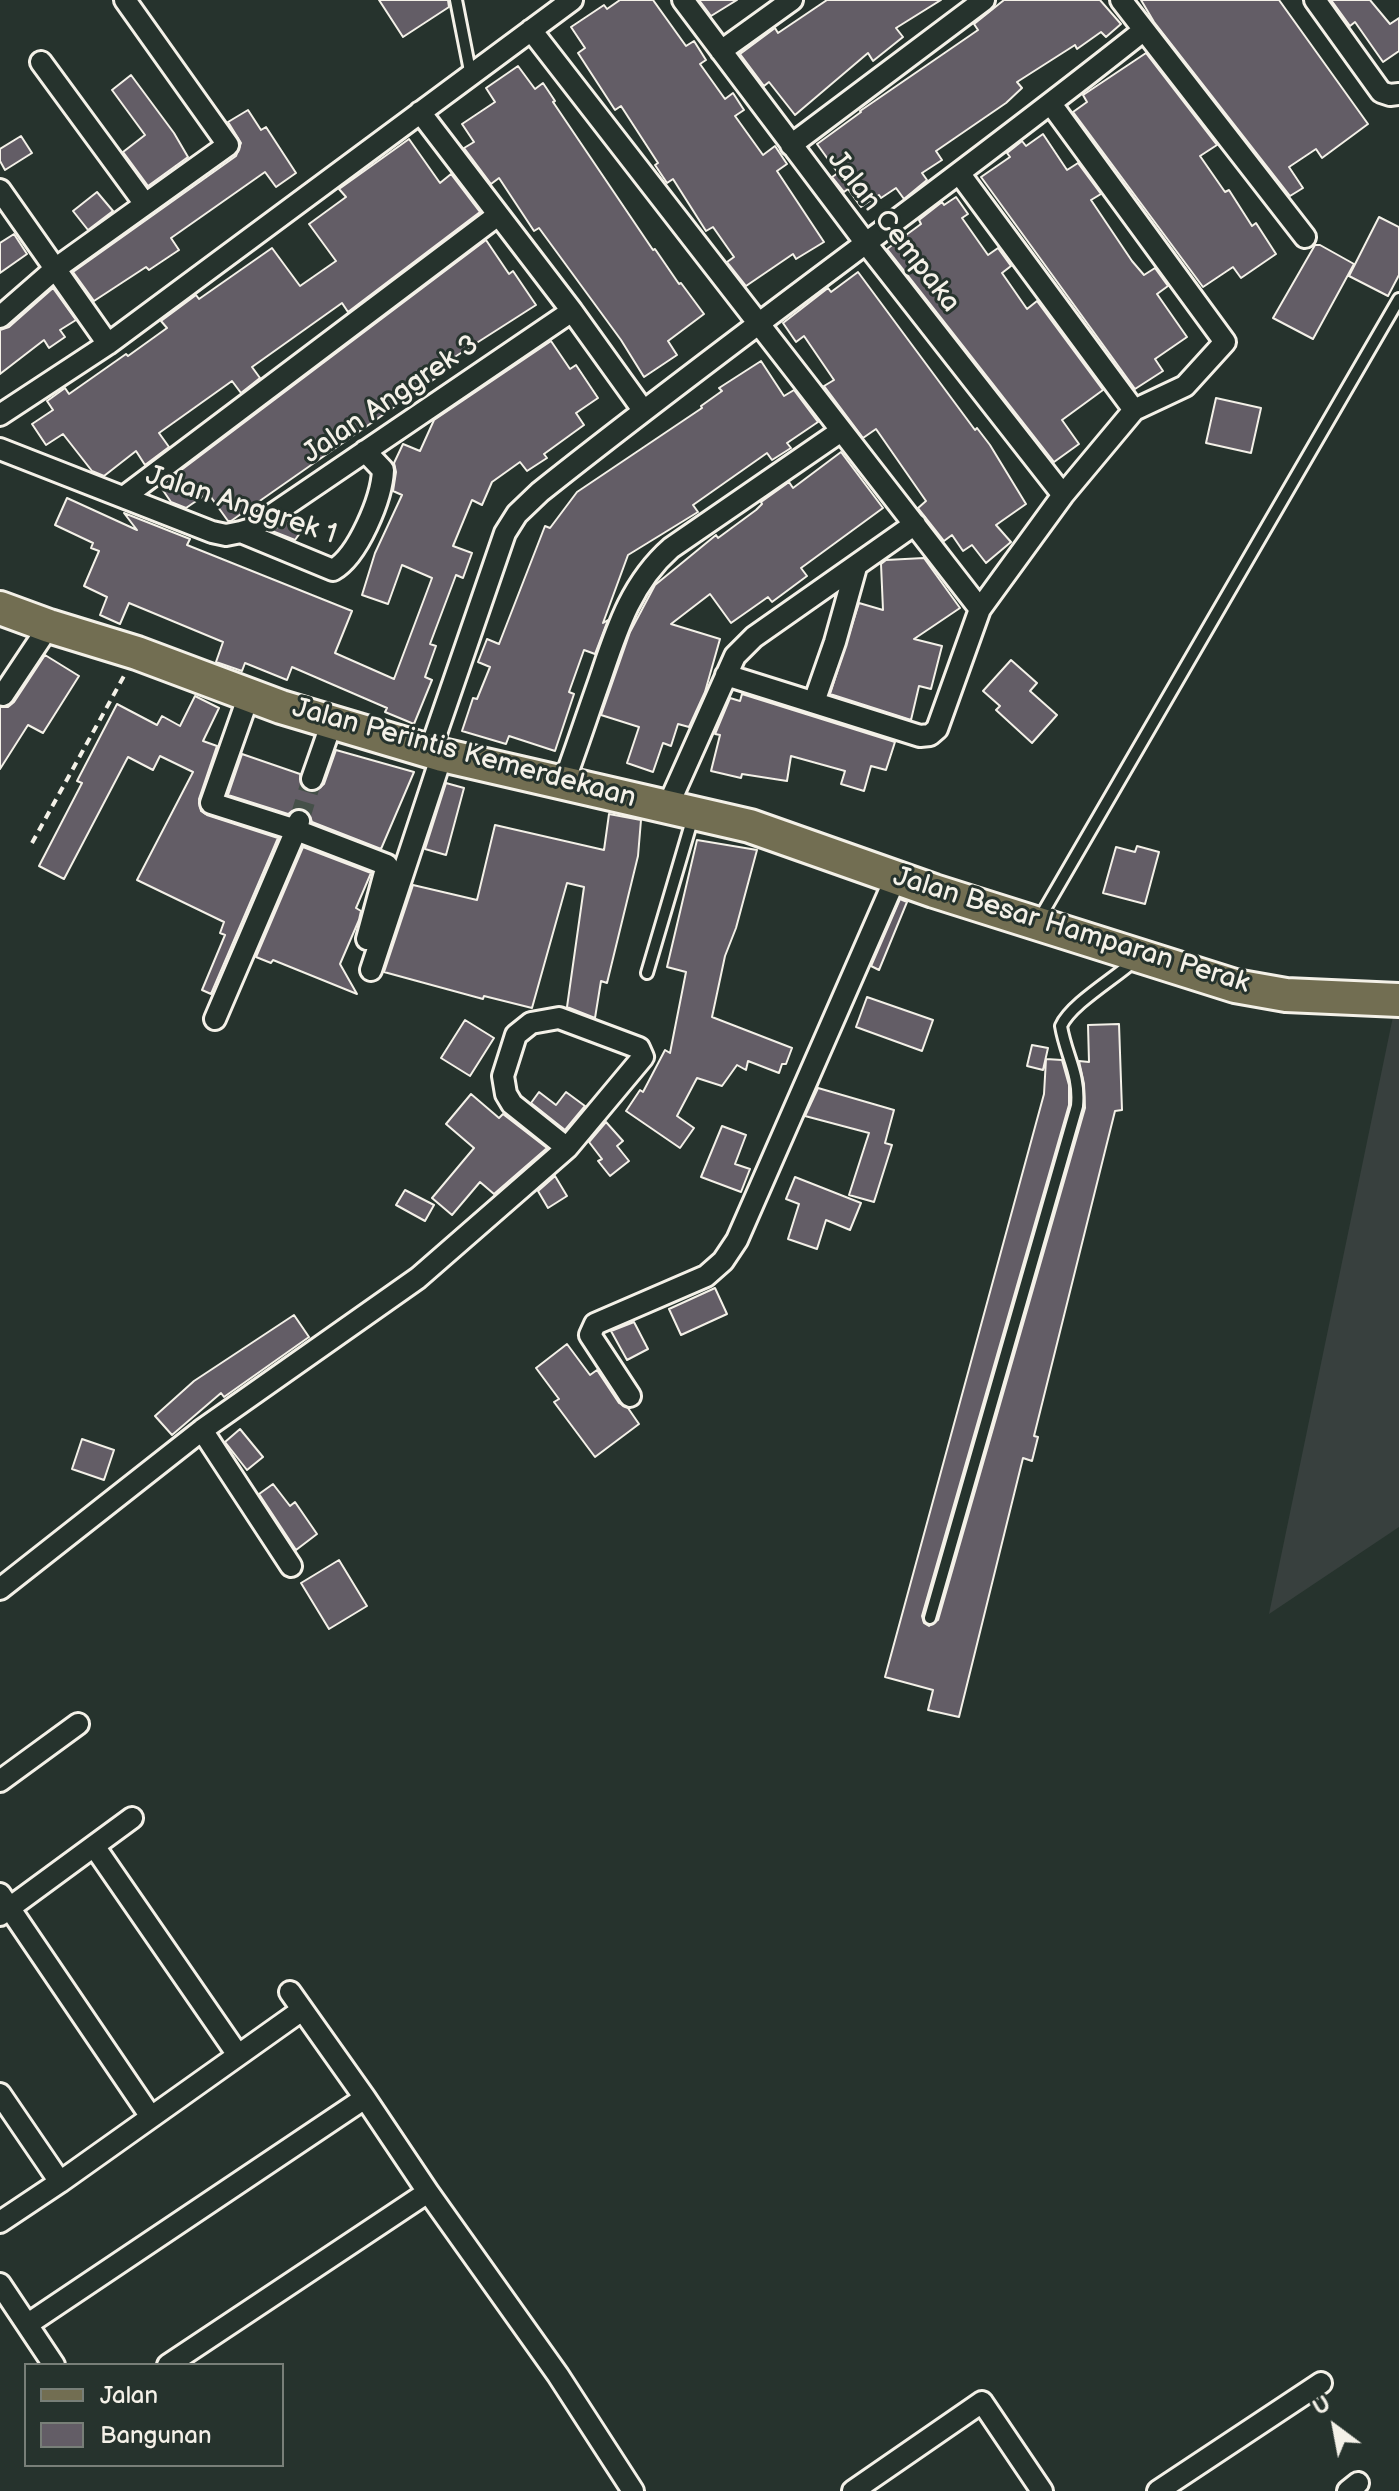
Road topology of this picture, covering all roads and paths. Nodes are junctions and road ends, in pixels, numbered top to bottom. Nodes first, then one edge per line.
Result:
1 (125, 0) edge
2 (456, 0) edge
3 (572, 0) edge
4 (683, 0) edge
5 (792, 0) edge
6 (984, 0) edge
7 (1121, 0) edge
8 (1315, 0) edge
9 (531, 30) junction
10 (1144, 30) junction
11 (721, 51) junction
12 (41, 62) dead end
13 (471, 76) junction
14 (1399, 94) edge
15 (1051, 104) junction
16 (420, 112) junction
17 (791, 145) junction
18 (959, 173) junction
19 (0, 190) edge
20 (145, 204) junction
21 (498, 215) junction
22 (1305, 237) dead end
23 (865, 242) junction
24 (55, 269) junction
25 (1399, 299) edge
26 (572, 311) junction
27 (0, 317) edge
28 (758, 323) junction
29 (108, 344) junction
30 (643, 410) junction
31 (1134, 410) junction
32 (0, 415) edge
33 (841, 431) junction
34 (0, 449) edge
35 (365, 451) junction
36 (1063, 495) junction
37 (124, 497) junction
38 (915, 524) junction
39 (241, 532) junction
40 (856, 567) junction
41 (0, 608) edge
42 (980, 609) junction
43 (49, 626) junction
44 (137, 653) junction
45 (726, 675) junction
46 (3, 695) dead end
47 (249, 695) junction
48 (814, 702) junction
49 (332, 722) junction
50 (436, 753) junction
51 (312, 779) tunnel mouth
52 (564, 782) junction
53 (680, 811) junction
54 (297, 826) junction
55 (750, 826) joint
56 (32, 843) dead end
57 (896, 877) junction
58 (1037, 923) junction
59 (1139, 957) junction
60 (647, 973) dead end
61 (1399, 1000) edge
62 (215, 1019) dead end
63 (567, 1148) junction
64 (630, 1396) dead end
65 (202, 1430) junction
66 (291, 1566) dead end
67 (0, 1589) edge
68 (930, 1618) dead end
69 (78, 1724) dead end
70 (0, 1781) edge
71 (132, 1818) dead end
72 (94, 1846) junction
73 (3, 1906) edge
74 (238, 2055) junction
75 (0, 2094) edge
76 (365, 2098) junction
77 (151, 2117) junction
78 (60, 2182) junction
79 (428, 2192) junction
80 (0, 2222) edge
81 (0, 2284) edge
82 (28, 2324) junction
83 (53, 2363) edge
84 (171, 2363) edge
85 (1321, 2383) dead end
86 (633, 2491) edge
87 (853, 2491) edge
88 (1042, 2491) edge
89 (1158, 2491) edge

1 - 20 street
2 - 13 lane
3 - 9 street
4 - 11 street, Jalan Cempaka
5 - 11 street
6 - 17 street
7 - 10 street
8 - 14 street
9 - 13 street
9 - 28 street
10 - 15 street
10 - 22 street
11 - 17 street, Jalan Cempaka
12 - 20 street
13 - 16 street
15 - 18 street
15 - 31 street
16 - 21 street
16 - 29 street
17 - 23 street, Jalan Cempaka
18 - 23 street
18 - 31 street
19 - 24 street
20 - 24 street
21 - 26 street
21 - 37 street
23 - 28 street
23 - 36 street, Jalan Cempaka
24 - 27 street
24 - 29 street
25 - 58 lane
26 - 30 street
26 - 35 street, Jalan Anggrek 3
28 - 30 street
28 - 33 street
29 - 32 street
30 - 50 street
31 - 36 street
33 - 38 street
33 - 52 street
34 - 37 street, Jalan Anggrek 1
35 - 39 street, Jalan Anggrek 3
35 - 39 street, Jalan Anggrek 1
36 - 42 street
37 - 39 street, Jalan Anggrek 1
38 - 40 street
38 - 42 street
40 - 45 street
40 - 48 street
41 - 43 main road, Jalan Perintis Kemerdekaan
42 - 48 street
43 - 44 main road, Jalan Perintis Kemerdekaan
43 - 46 street
44 - 47 main road, Jalan Perintis Kemerdekaan
44 - 56 path
45 - 48 street
45 - 53 street
47 - 49 main road, Jalan Perintis Kemerdekaan
47 - 54 street
49 - 50 main road, Jalan Perintis Kemerdekaan
49 - 51 street
50 - 52 main road, Jalan Perintis Kemerdekaan
50 - 54 street
52 - 53 main road, Jalan Perintis Kemerdekaan
53 - 55 main road, Jalan Perintis Kemerdekaan
53 - 60 lane
54 - 62 street
55 - 57 main road, Jalan Besar Hamparan Perak
57 - 58 main road, Jalan Besar Hamparan Perak
57 - 64 street
58 - 59 main road, Jalan Besar Hamparan Perak
59 - 61 main road, Jalan Besar Hamparan Perak
59 - 68 lane
63 - 63 street
63 - 65 street
65 - 66 street
65 - 67 street
69 - 70 street
71 - 72 street
72 - 73 street
72 - 74 street
73 - 77 street
74 - 76 street
74 - 77 street
75 - 78 street
76 - 79 street
76 - 82 street
77 - 78 street
78 - 80 street
79 - 84 street
79 - 86 street
81 - 82 street
82 - 83 street
85 - 89 street
87 - 88 street

